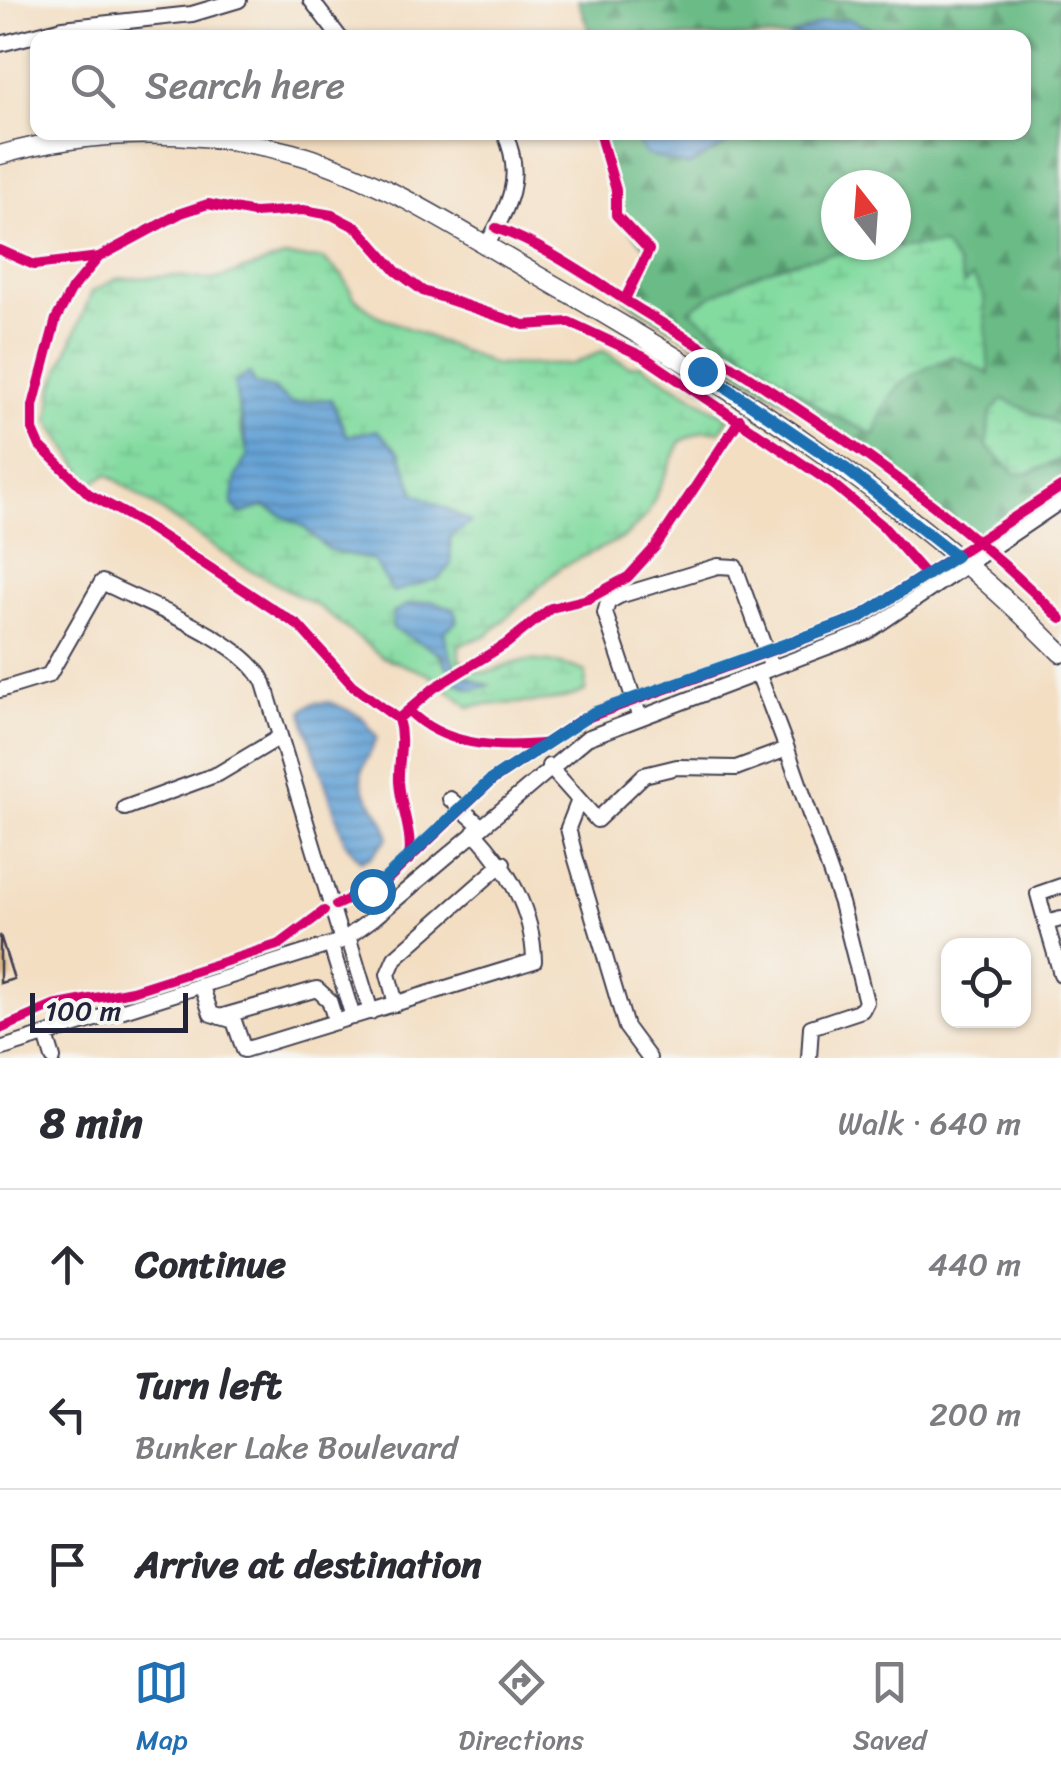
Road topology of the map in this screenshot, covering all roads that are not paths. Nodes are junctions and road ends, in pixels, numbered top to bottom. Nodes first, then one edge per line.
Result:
1 (240, 0) edge
2 (311, 0) edge
3 (55, 30) edge
4 (334, 30) edge
5 (30, 36) edge
6 (0, 44) edge
7 (79, 140) edge
8 (210, 140) edge
9 (507, 140) edge
10 (0, 155) edge
11 (486, 246) junction
12 (1061, 501) edge
13 (967, 566) junction
14 (1061, 652) edge
15 (765, 670) junction
16 (0, 690) edge
17 (640, 714) junction
18 (280, 737) junction
19 (787, 749) junction
20 (549, 766) junction
21 (450, 798) dead end
22 (579, 800) junction
23 (125, 808) dead end
24 (478, 829) junction
25 (503, 863) junction
26 (1061, 886) edge
27 (1053, 921) edge
28 (340, 941) junction
29 (1061, 974) edge
30 (202, 987) junction
31 (396, 1004) junction
32 (371, 1012) junction
33 (353, 1017) junction
34 (219, 1018) junction
35 (336, 1022) junction
36 (46, 1035) junction
37 (0, 1050) edge
38 (53, 1058) edge
39 (649, 1058) edge
40 (809, 1058) edge

1 - 3 street
2 - 4 street
5 - 6 street
7 - 10 main road
8 - 11 main road
9 - 11 street
11 - 13 main road
12 - 13 street
13 - 14 main road
13 - 15 street
15 - 17 street
15 - 17 street
15 - 19 street
16 - 18 street
17 - 20 street
18 - 23 street
18 - 28 street
19 - 22 street
19 - 40 street
20 - 22 street
20 - 24 street
21 - 24 street
22 - 39 street
24 - 25 street
24 - 28 street
25 - 31 street
25 - 31 street
26 - 27 street
27 - 29 street
28 - 30 street
28 - 32 street
28 - 33 street
30 - 34 street
30 - 36 street
31 - 32 street
32 - 33 street
33 - 35 street
34 - 35 street
34 - 35 street
36 - 37 street
36 - 38 street

